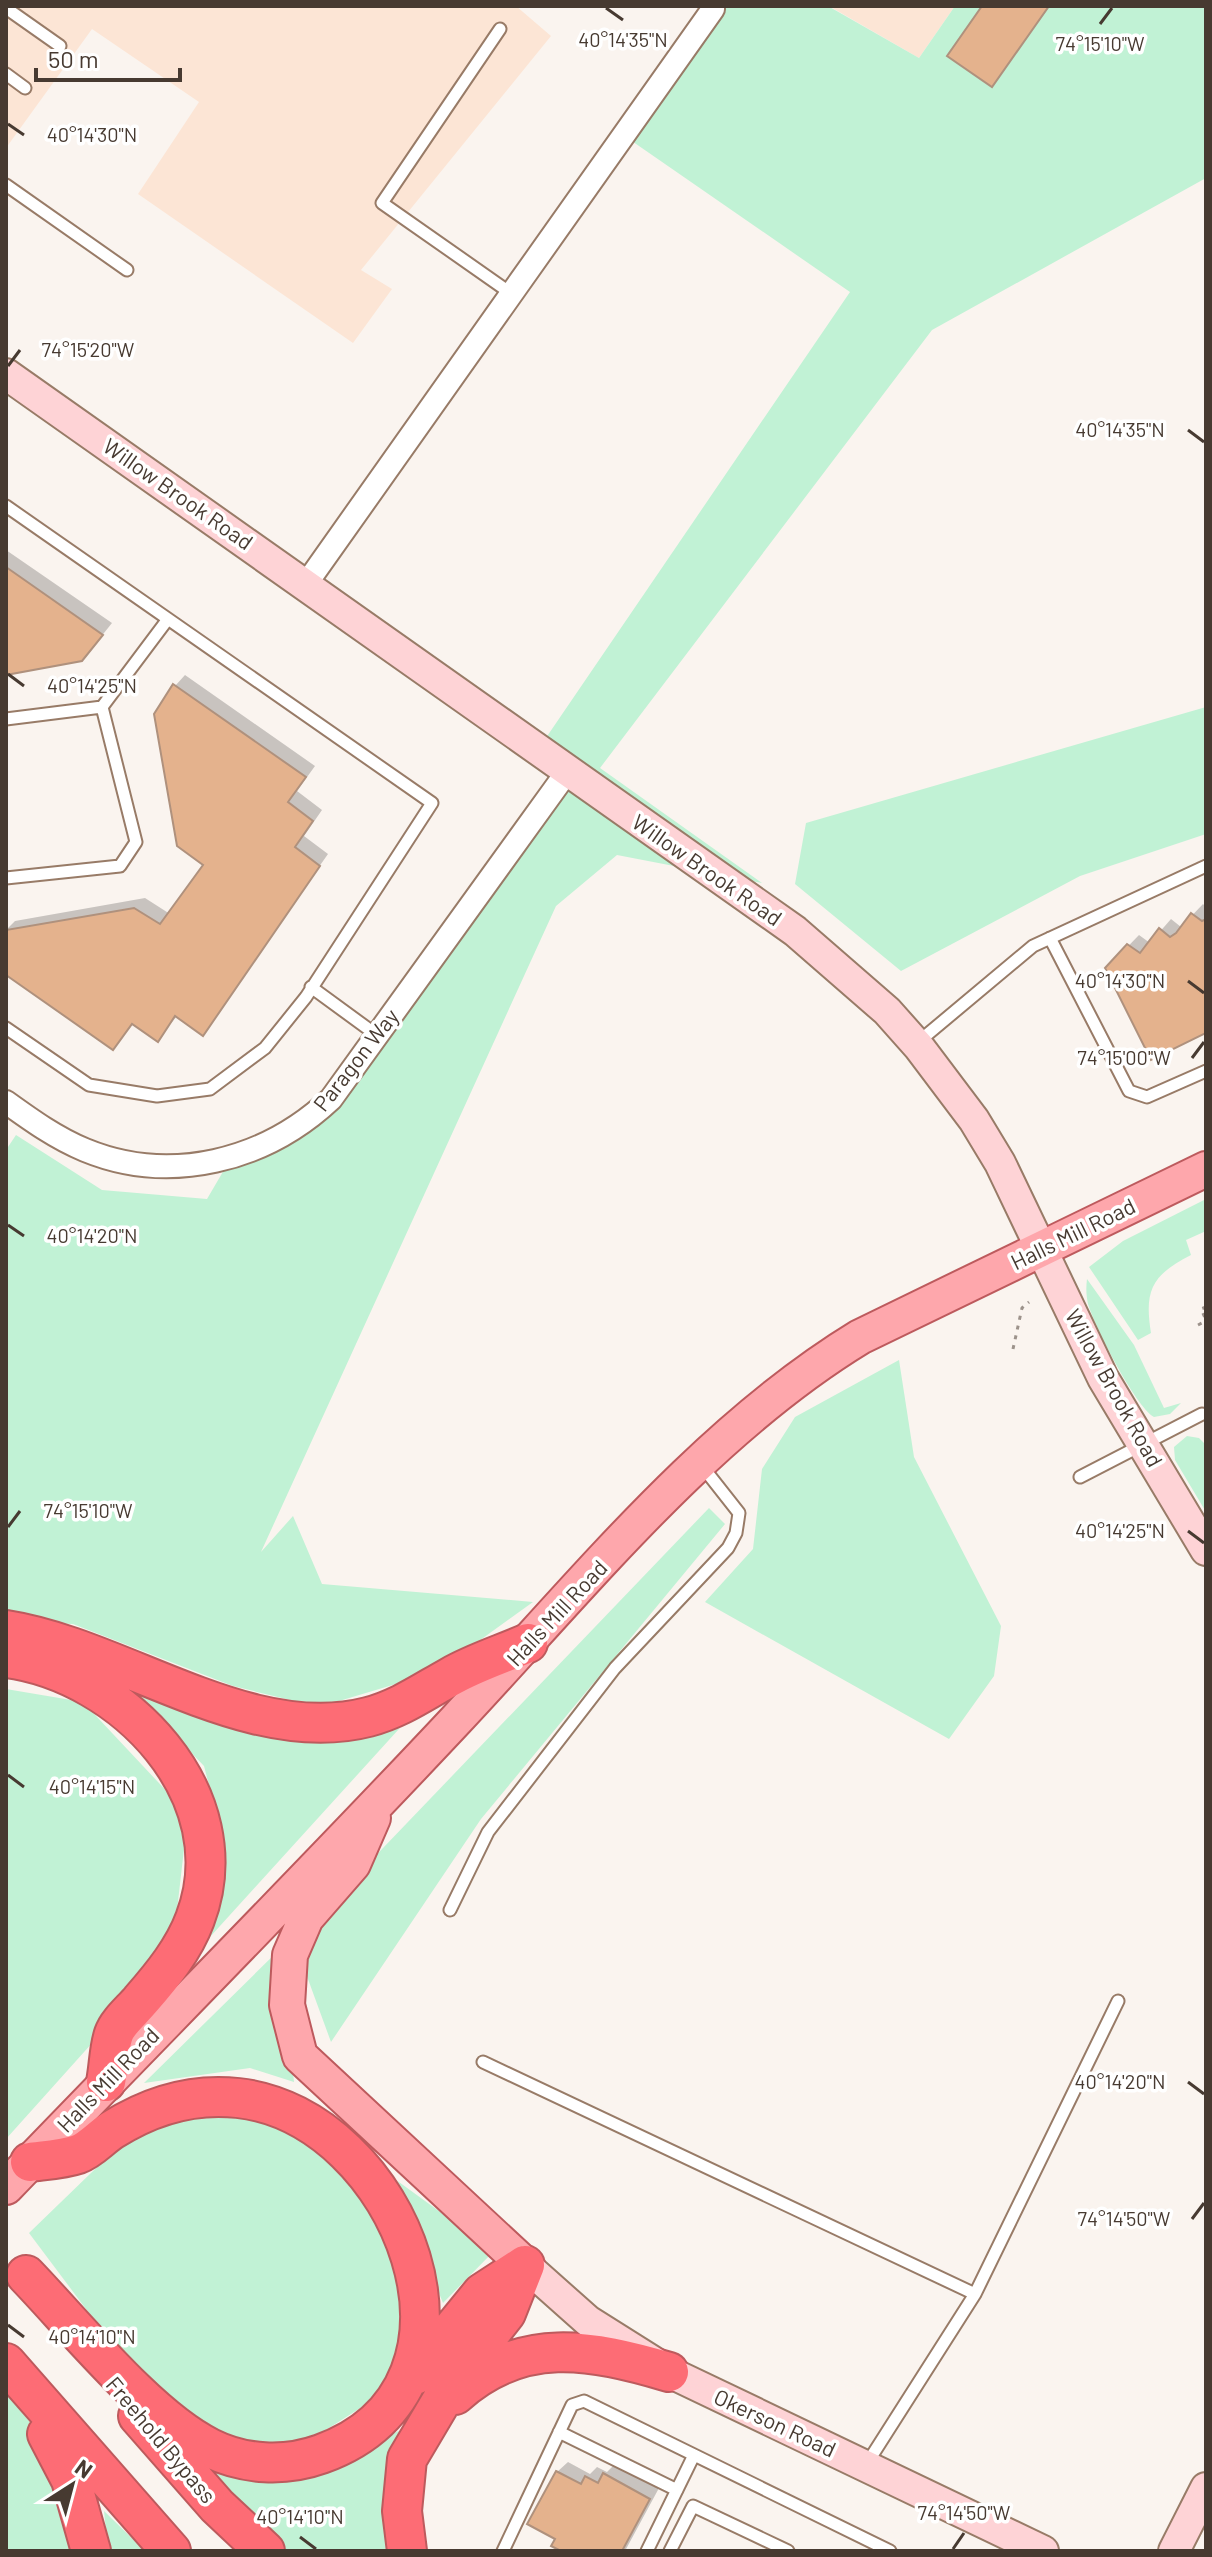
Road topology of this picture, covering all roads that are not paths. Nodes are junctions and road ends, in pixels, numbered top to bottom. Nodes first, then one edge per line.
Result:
1 (6, 8) edge
2 (714, 8) edge
3 (500, 29) dead end
4 (60, 46) dead end
5 (6, 74) edge
6 (25, 88) dead end
7 (6, 185) edge
8 (127, 270) dead end
9 (512, 294) junction
10 (6, 374) edge
11 (6, 506) edge
12 (306, 584) junction
13 (168, 619) junction
14 (102, 707) junction
15 (6, 719) edge
16 (567, 772) junction
17 (1206, 866) edge
18 (6, 878) edge
19 (1050, 938) junction
20 (311, 987) junction
21 (6, 1028) edge
22 (378, 1036) junction
23 (917, 1044) junction
24 (1206, 1071) edge
25 (6, 1102) edge
26 (1206, 1169) edge
27 (1041, 1249) junction
28 (1202, 1414) dead end
29 (1142, 1443) junction
30 (699, 1462) junction
31 (1080, 1477) dead end
32 (1206, 1550) edge
33 (6, 1630) edge
34 (528, 1643) junction
35 (6, 1658) edge
36 (383, 1796) junction
37 (450, 1910) dead end
38 (1118, 2001) dead end
39 (483, 2062) dead end
40 (106, 2082) junction
41 (68, 2144) junction
42 (18, 2175) edge
43 (16, 2261) edge
44 (525, 2265) junction
45 (975, 2294) junction
46 (12, 2371) edge
47 (669, 2372) junction
48 (383, 2413) junction
49 (429, 2418) junction
50 (559, 2432) junction
51 (694, 2455) junction
52 (866, 2466) junction
53 (1206, 2488) edge
54 (677, 2490) junction
55 (91, 2551) edge
56 (171, 2551) edge
57 (265, 2551) edge
58 (407, 2551) edge
59 (503, 2551) edge
60 (647, 2551) edge
61 (670, 2551) edge
62 (788, 2551) edge
63 (890, 2551) edge
64 (1043, 2551) edge
65 (1174, 2551) edge

1 - 4 lane
2 - 9 street
3 - 9 lane
5 - 6 lane
7 - 8 lane
9 - 12 street
10 - 12 street, Willow Brook Road
11 - 13 lane
12 - 16 street, Willow Brook Road
13 - 14 lane
13 - 20 lane
14 - 15 lane
14 - 18 lane
16 - 22 street, Paragon Way
16 - 23 street, Willow Brook Road
17 - 19 lane
19 - 23 lane
19 - 24 lane
20 - 21 lane
20 - 22 lane
22 - 25 street, Paragon Way
23 - 27 street, Willow Brook Road
26 - 27 main road, Halls Mill Road
27 - 29 street, Willow Brook Road
27 - 30 main road, Halls Mill Road
28 - 29 lane
29 - 31 lane
29 - 32 street, Willow Brook Road
30 - 34 main road, Halls Mill Road
30 - 37 lane
33 - 34 highway
34 - 36 main road, Halls Mill Road
35 - 40 highway
36 - 40 main road, Halls Mill Road
36 - 44 main road
38 - 45 lane
39 - 45 lane
40 - 41 main road, Halls Mill Road
41 - 42 highway
41 - 48 highway
43 - 48 highway
43 - 57 highway, Freehold Bypass
44 - 47 street, Okerson Road
44 - 48 highway
44 - 49 highway
45 - 52 lane
46 - 55 highway
46 - 56 highway
47 - 49 highway
47 - 52 street, Okerson Road
49 - 58 highway
50 - 51 lane
50 - 54 lane
50 - 59 lane
51 - 54 lane
51 - 63 lane
52 - 64 street, Okerson Road
53 - 65 street
54 - 60 lane
61 - 62 lane

